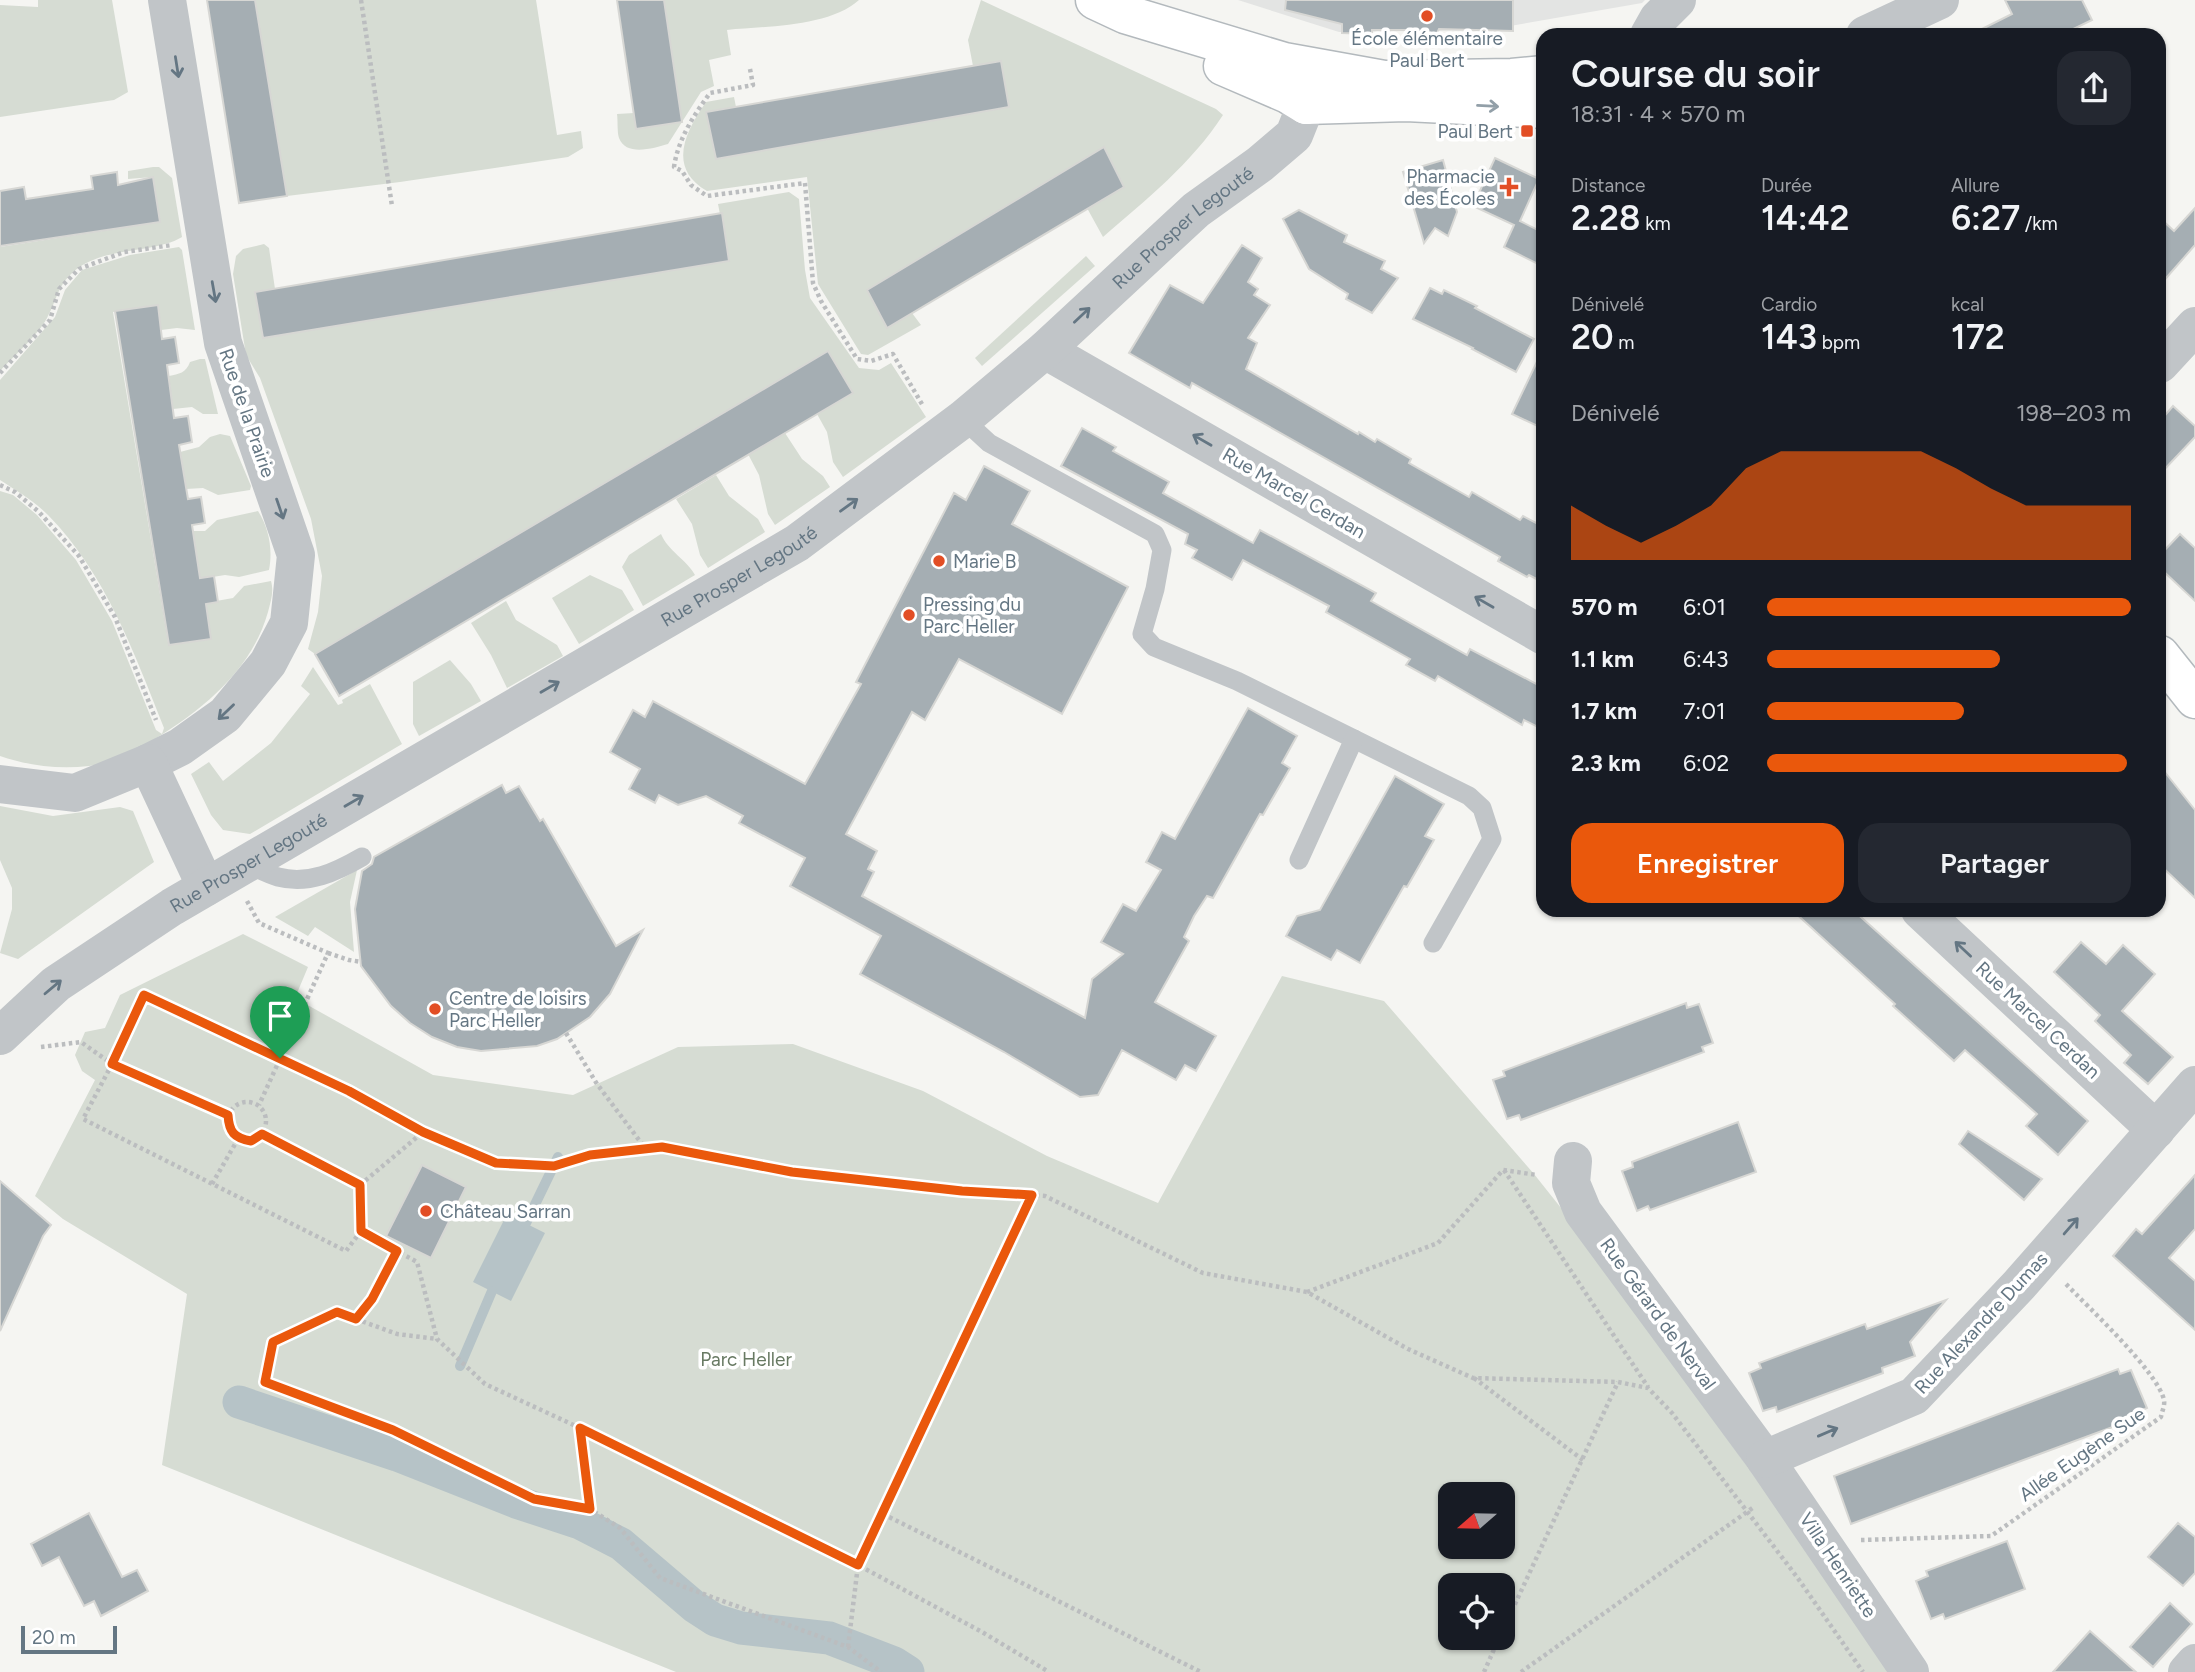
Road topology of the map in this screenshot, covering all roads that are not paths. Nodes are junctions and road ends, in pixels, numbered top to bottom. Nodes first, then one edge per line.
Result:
1 (166, 0) edge
2 (1677, 0) edge
3 (1940, 0) edge
4 (1110, 7) edge
5 (1653, 28) edge
6 (1881, 28) edge
7 (1291, 63) junction
8 (1536, 76) edge
9 (1434, 91) junction
10 (1306, 105) junction
11 (1536, 108) edge
12 (2195, 326) edge
13 (1045, 350) junction
14 (2166, 357) edge
15 (952, 428) junction
16 (1536, 631) edge
17 (2166, 663) edge
18 (2195, 699) edge
19 (1354, 738) junction
20 (148, 763) junction
21 (0, 784) edge
22 (362, 857) dead end
23 (1299, 860) dead end
24 (228, 874) junction
25 (1928, 917) edge
26 (1433, 943) dead end
27 (0, 1035) edge
28 (2195, 1085) edge
29 (2156, 1130) junction
30 (1572, 1172) road end
31 (1765, 1459) junction
32 (2195, 1663) edge
33 (1910, 1672) edge
34 (2187, 1672) edge

1 -> 20 street, Rue de la Prairie
2 - 5 street
3 - 6 street
4 - 7 main road
4 - 10 main road
7 - 9 main road
7 - 10 main road
8 - 9 main road
9 - 10 main road
9 -> 11 main road
13 -> 10 street, Rue Prosper Legouté
12 - 14 street
13 - 15 street, Rue Prosper Legouté
16 -> 13 street, Rue Marcel Cerdan
15 - 19 lane
24 -> 15 street, Rue Prosper Legouté
17 - 18 main road
19 - 23 lane
19 - 26 lane
20 - 21 street, Rue de la Prairie
20 - 24 street
22 - 24 lane
27 -> 24 street, Rue Prosper Legouté
29 -> 25 street, Rue Marcel Cerdan
28 - 29 street, Rue Alexandre Dumas
31 -> 29 street, Rue Alexandre Dumas
30 - 31 street, Rue Gérard de Nerval
31 - 33 street, Villa Henriette
32 - 34 street

